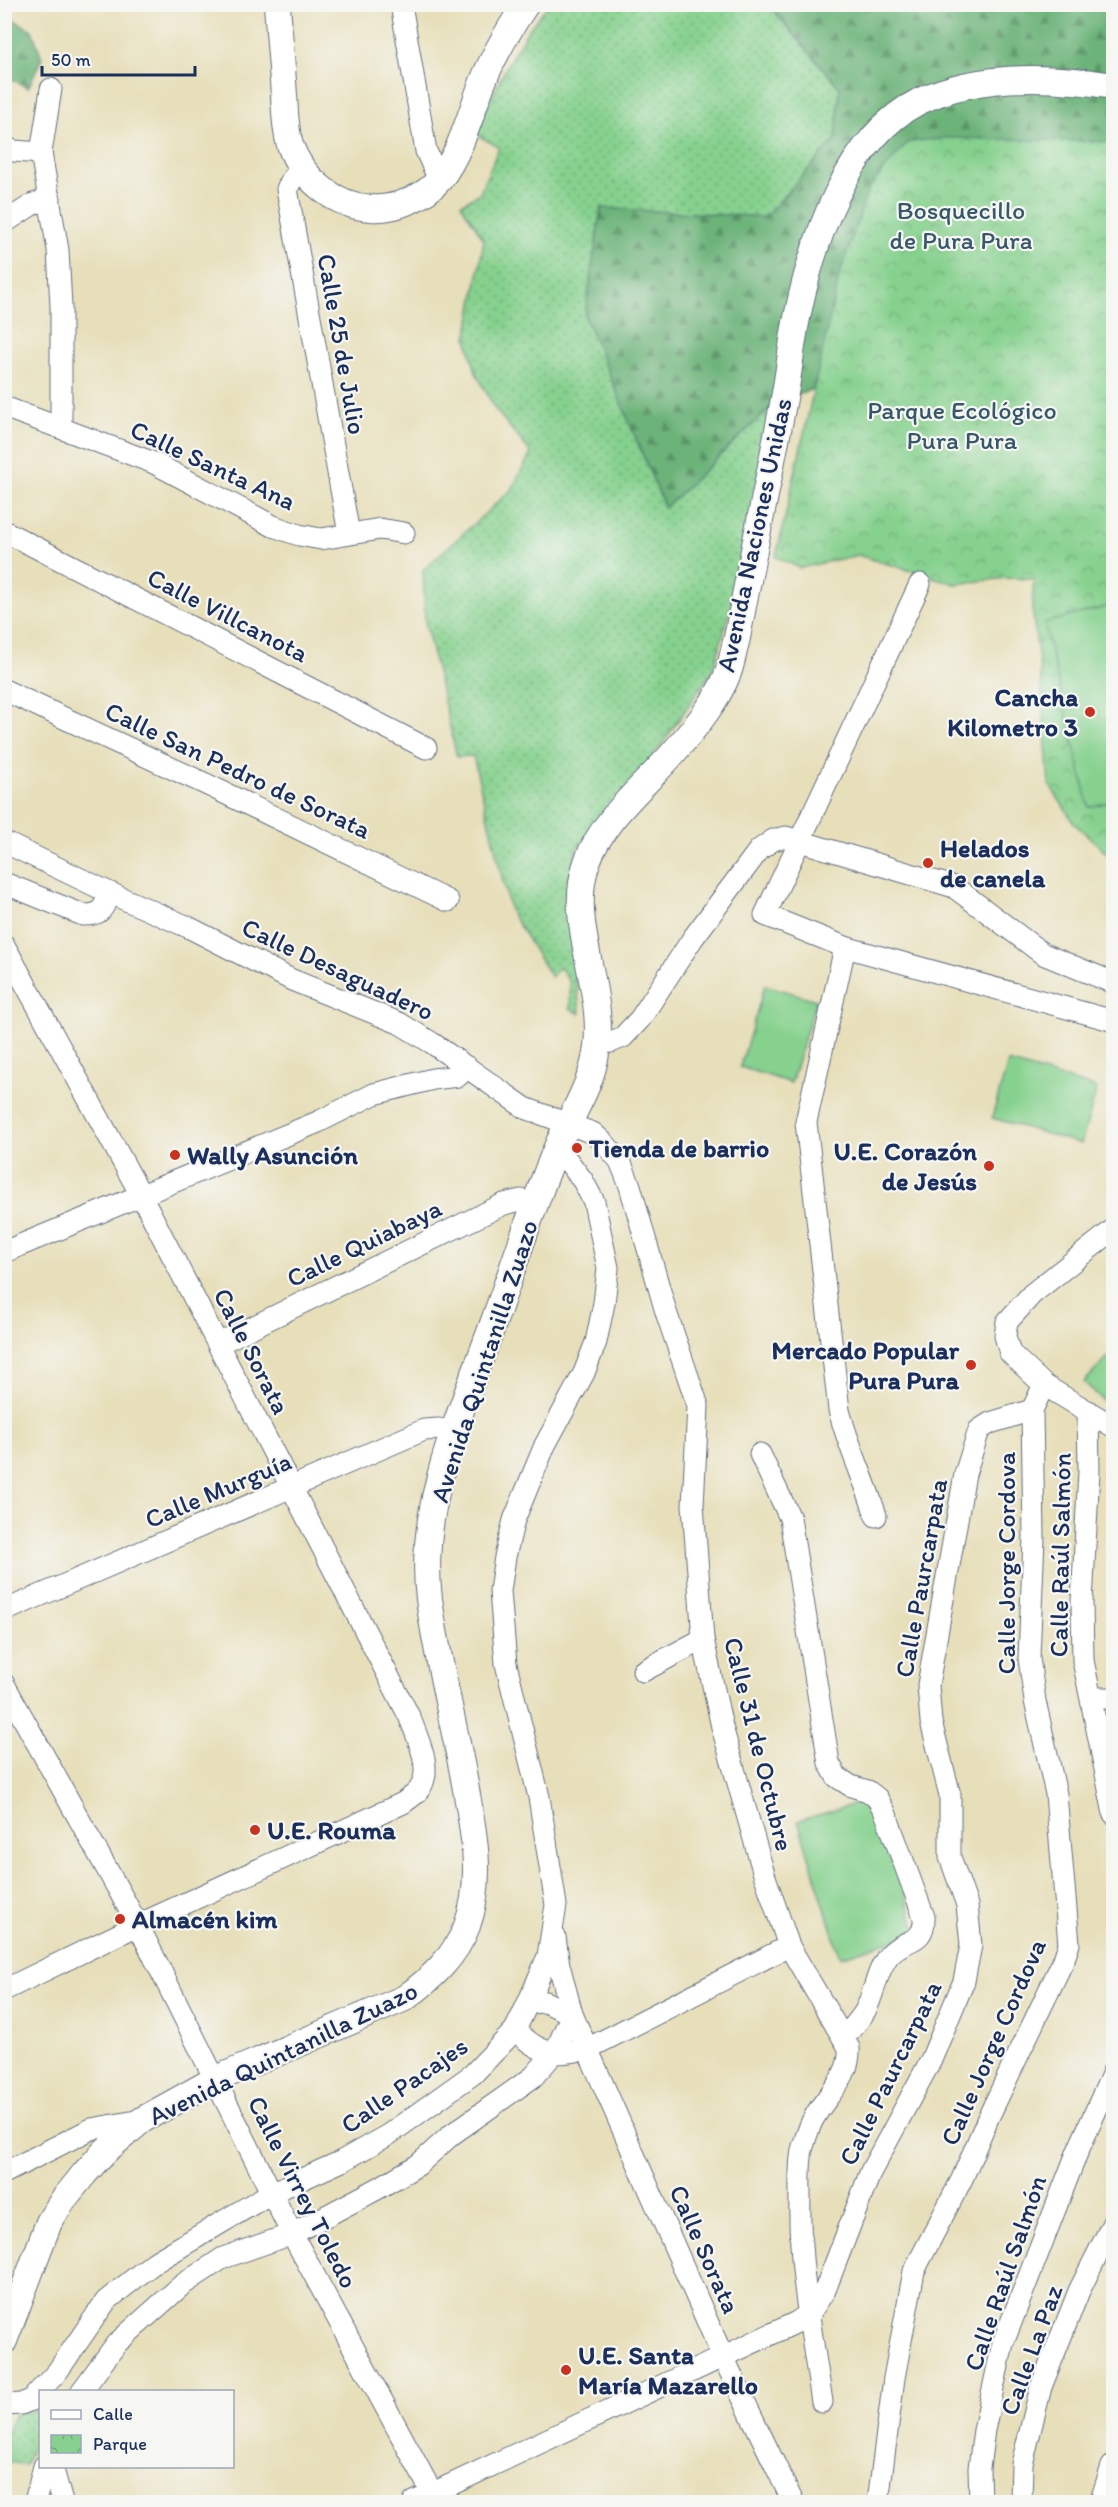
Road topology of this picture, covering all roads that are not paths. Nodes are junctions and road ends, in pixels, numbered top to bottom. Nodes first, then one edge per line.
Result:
1 (277, 4) edge
2 (401, 4) edge
3 (526, 4) edge
4 (1113, 86) edge
5 (51, 89) dead end
6 (4, 147) edge
7 (41, 153) junction
8 (302, 168) junction
9 (439, 180) junction
10 (50, 199) junction
11 (4, 223) edge
12 (4, 407) edge
13 (61, 428) junction
14 (4, 531) edge
15 (404, 533) dead end
16 (349, 534) junction
17 (920, 584) dead end
18 (4, 690) edge
19 (426, 748) dead end
20 (800, 840) junction
21 (4, 842) edge
22 (4, 883) edge
23 (110, 892) junction
24 (448, 901) dead end
25 (4, 945) edge
26 (845, 947) junction
27 (1113, 983) edge
28 (1113, 1021) edge
29 (597, 1042) junction
30 (467, 1067) junction
31 (567, 1124) junction
32 (556, 1149) junction
33 (141, 1195) junction
34 (536, 1204) junction
35 (1113, 1229) edge
36 (4, 1252) edge
37 (218, 1344) junction
38 (1044, 1385) junction
39 (1032, 1410) junction
40 (1088, 1411) junction
41 (1113, 1427) edge
42 (454, 1433) junction
43 (760, 1454) dead end
44 (293, 1487) junction
45 (876, 1516) dead end
46 (4, 1611) edge
47 (703, 1639) junction
48 (643, 1671) dead end
49 (4, 1684) edge
50 (1092, 1698) junction
51 (1113, 1698) edge
52 (1113, 1814) edge
53 (138, 1925) junction
54 (554, 1927) junction
55 (789, 1946) junction
56 (4, 1990) edge
57 (528, 2003) junction
58 (572, 2014) junction
59 (515, 2030) junction
60 (844, 2037) junction
61 (587, 2049) junction
62 (555, 2052) junction
63 (1113, 2070) edge
64 (214, 2080) junction
65 (142, 2120) junction
66 (4, 2173) edge
67 (271, 2193) junction
68 (1113, 2221) edge
69 (292, 2234) junction
70 (810, 2313) junction
71 (89, 2323) junction
72 (4, 2341) edge
73 (117, 2343) junction
74 (723, 2356) junction
75 (40, 2390) edge
76 (82, 2390) edge
77 (39, 2391) edge
78 (822, 2402) dead end
79 (4, 2406) edge
80 (44, 2468) edge
81 (53, 2468) edge
82 (1113, 2468) edge
83 (428, 2500) edge
84 (35, 2502) edge
85 (62, 2502) edge
86 (793, 2502) edge
87 (878, 2502) edge
88 (980, 2502) edge
89 (1021, 2502) edge
90 (1103, 2502) edge

1 - 8 street
2 - 9 street
3 - 9 street
4 - 29 street, Avenida Naciones Unidas
5 - 7 street
6 - 7 street
7 - 10 street
8 - 9 street
8 - 16 street, Calle 25 de Julio
10 - 11 street
10 - 13 street
12 - 13 street, Calle Santa Ana
13 - 16 street, Calle Santa Ana
14 - 19 street, Calle Villcanota
15 - 16 street, Calle Santa Ana
17 - 20 street
18 - 24 street, Calle San Pedro de Sorata
20 - 26 street
20 - 27 street
20 - 29 street
21 - 23 street, Calle Desaguadero
22 - 23 street
23 - 30 street, Calle Desaguadero
25 - 33 street, Calle Sorata
26 - 28 street
26 - 45 street
29 - 31 street, Avenida Naciones Unidas
30 - 31 street, Calle Desaguadero
30 - 33 street
31 - 32 street, Avenida Naciones Unidas
31 - 47 street, Calle 31 de Octubre
32 - 34 street, Avenida Quintanilla Zuazo
32 - 54 street
33 - 36 street
33 - 37 street, Calle Sorata
34 - 37 street, Calle Quiabaya
34 - 42 street, Avenida Quintanilla Zuazo
35 - 38 street
37 - 44 street, Calle Sorata
38 - 39 street
38 - 40 street
39 - 70 street, Calle Paurcarpata
39 - 87 street, Calle Jorge Cordova
40 - 41 street
40 - 50 street, Calle Raúl Salmón
42 - 44 street, Calle Murguía
42 - 64 street, Avenida Quintanilla Zuazo
43 - 60 street
44 - 46 street, Calle Murguía
44 - 53 street, Calle Sorata
47 - 48 street
47 - 55 street, Calle 31 de Octubre
49 - 53 street, Calle Virrey Toledo
50 - 51 street
50 - 52 street, Calle Raúl Salmón
53 - 56 street
53 - 64 street, Calle Virrey Toledo
54 - 57 street, Calle Pacajes
54 - 58 street
55 - 60 street, Calle 31 de Octubre
55 - 61 street
57 - 58 street
57 - 59 street, Calle Pacajes
58 - 61 street, Calle Sorata
58 - 62 street
59 - 62 street
59 - 67 street, Calle Pacajes
60 - 70 street, Calle 31 de Octubre
61 - 62 street
61 - 74 street, Calle Sorata
62 - 69 street
63 - 88 street, Calle Raúl Salmón
64 - 65 street, Avenida Quintanilla Zuazo
64 - 67 street, Calle Virrey Toledo
65 - 66 street
65 - 72 street, Avenida Quintanilla Zuazo
67 - 69 street, Calle Virrey Toledo
67 - 71 street, Calle Pacajes
68 - 89 street, Calle La Paz
69 - 73 street
69 - 83 street, Calle Virrey Toledo
70 - 74 street, Calle Paurcarpata
70 - 78 street, Calle 31 de Octubre
71 - 73 street
71 - 75 street, Calle Pacajes
73 - 76 street
74 - 83 street, Calle Paurcarpata
74 - 86 street, Calle Sorata
77 - 79 street, Calle Pacajes
80 - 84 street
81 - 85 street
82 - 90 street

